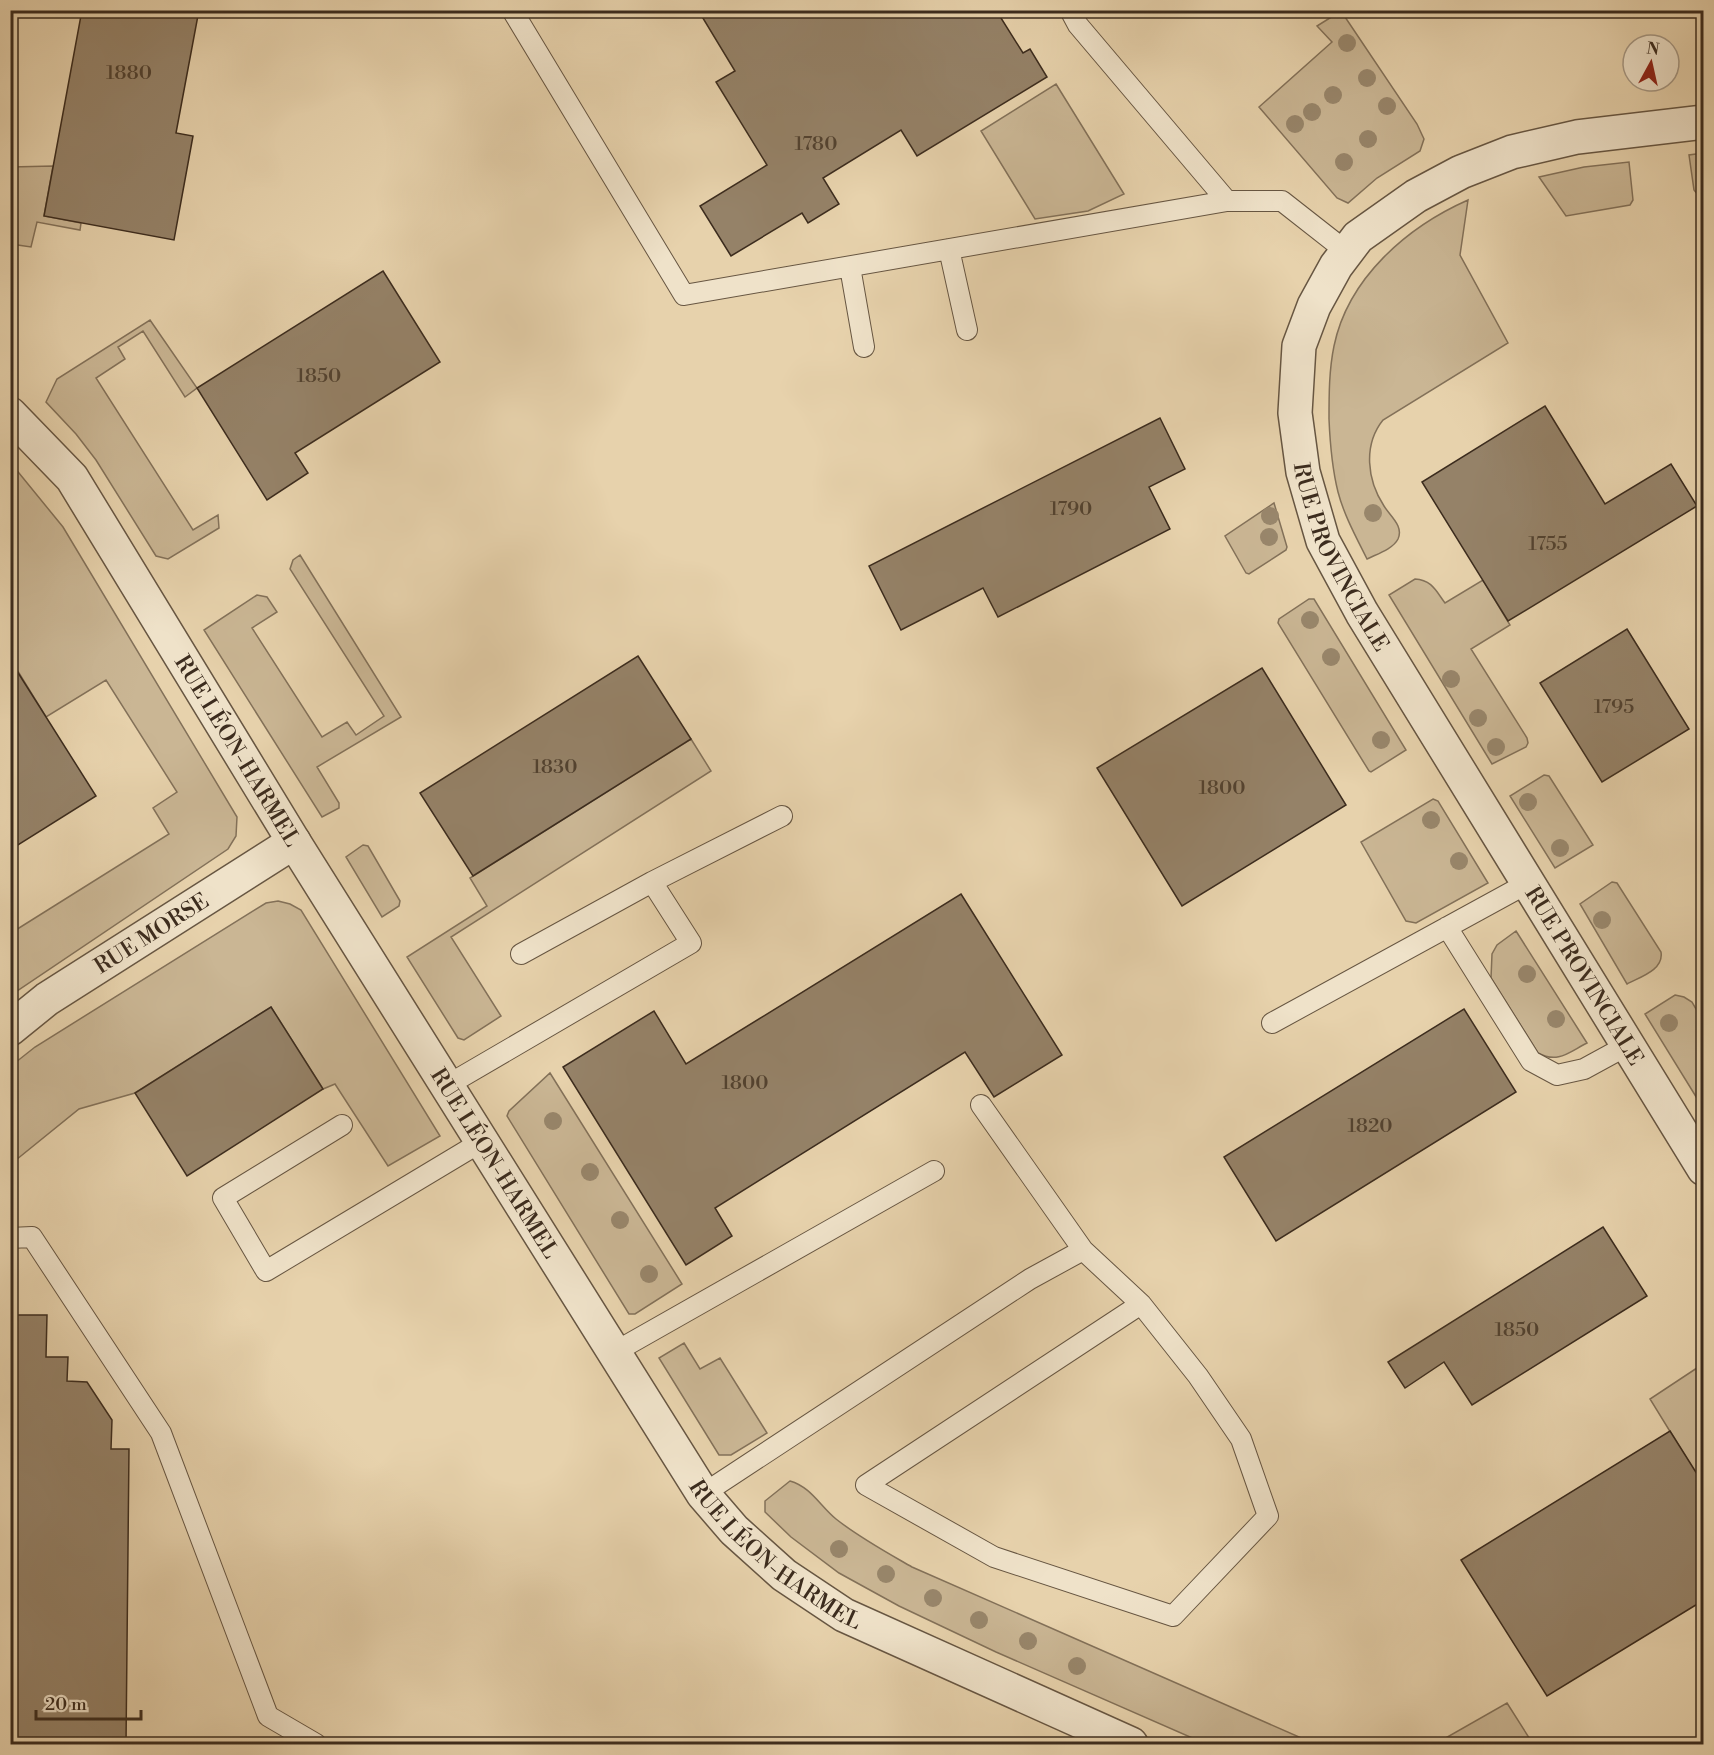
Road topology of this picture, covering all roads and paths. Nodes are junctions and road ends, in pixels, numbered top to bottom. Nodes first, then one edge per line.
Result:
1 (512, 10) edge
2 (1070, 10) edge
3 (1704, 122) edge
4 (1227, 201) junction
5 (949, 249) junction
6 (1347, 252) junction
7 (850, 267) junction
8 (967, 330) dead end
9 (864, 347) dead end
10 (10, 414) edge
11 (782, 816) dead end
12 (294, 842) junction
13 (652, 882) junction
14 (1528, 883) junction
15 (1447, 927) junction
16 (521, 954) dead end
17 (1272, 1023) dead end
18 (10, 1029) edge
19 (1628, 1045) junction
20 (446, 1086) junction
21 (981, 1106) dead end
22 (342, 1125) dead end
23 (481, 1142) junction
24 (1704, 1169) edge
25 (934, 1171) dead end
26 (10, 1238) edge
27 (1083, 1250) junction
28 (1141, 1304) junction
29 (613, 1353) junction
30 (703, 1494) junction
31 (316, 1744) edge
32 (1131, 1744) edge

1 - 7 lane
2 - 4 lane
3 - 6 street, RUE PROVINCIALE
4 - 5 lane
4 - 6 lane
5 - 7 lane
5 - 8 lane
6 - 14 street, RUE PROVINCIALE
7 - 9 lane
10 - 12 street, RUE LÉON-HARMEL
11 - 13 lane
12 - 18 street, RUE MORSE
12 - 20 street, RUE LÉON-HARMEL
13 - 16 lane
13 - 20 lane
14 - 15 lane
14 - 19 street, RUE PROVINCIALE
15 - 17 lane
15 - 19 lane
19 - 24 street, RUE PROVINCIALE
20 - 23 street, RUE LÉON-HARMEL
21 - 27 lane
22 - 23 lane
23 - 29 street, RUE LÉON-HARMEL
25 - 29 lane
26 - 31 lane
27 - 28 lane
27 - 30 lane
28 - 28 lane
29 - 30 street, RUE LÉON-HARMEL
30 - 32 street, RUE LÉON-HARMEL

